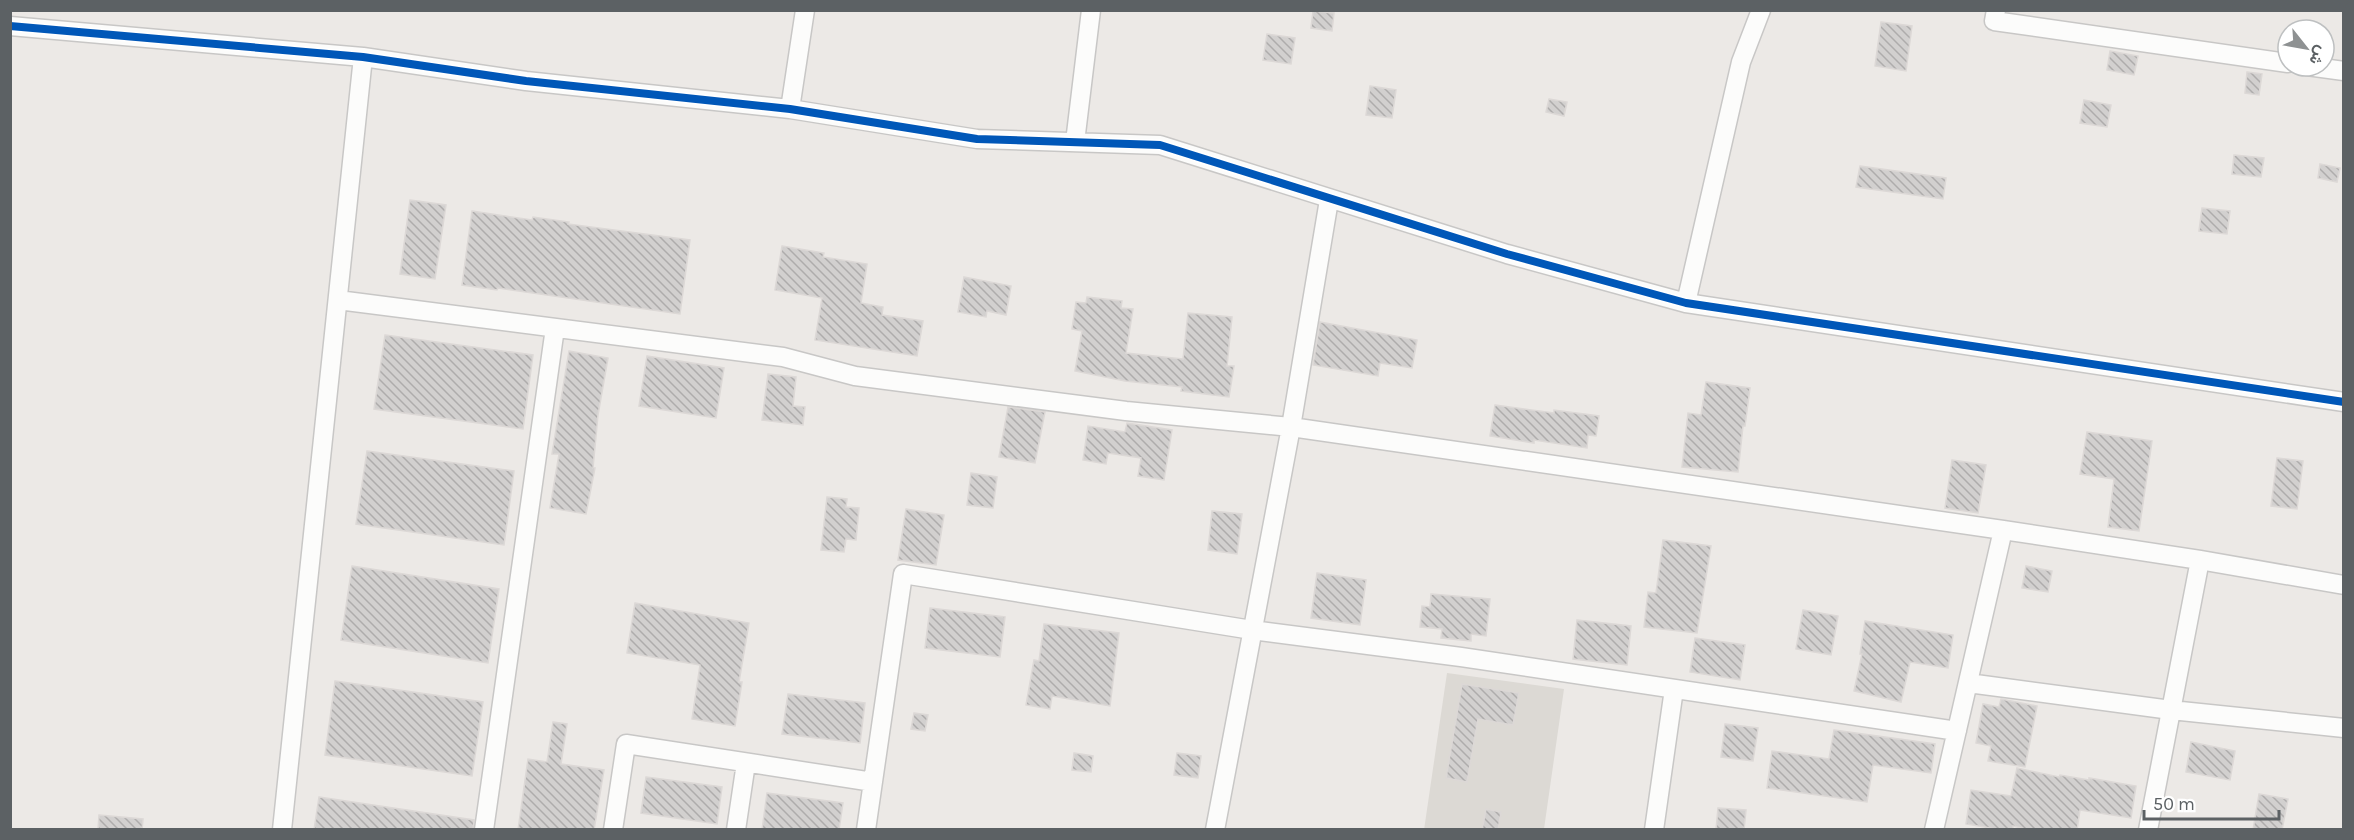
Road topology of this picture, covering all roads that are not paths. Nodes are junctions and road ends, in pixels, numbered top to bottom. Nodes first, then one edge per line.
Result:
1 (805, 10) edge
2 (1091, 10) edge
3 (1761, 10) edge
4 (1996, 10) edge
5 (10, 26) edge
6 (363, 57) junction
7 (2276, 61) edge
8 (790, 109) junction
9 (1075, 142) junction
10 (1329, 200) junction
11 (338, 300) junction
12 (1686, 303) junction
13 (555, 328) junction
14 (2343, 402) edge
15 (1291, 427) junction
16 (2003, 530) junction
17 (2200, 560) junction
18 (2343, 585) edge
19 (1252, 630) junction
20 (1968, 683) junction
21 (1674, 689) junction
22 (2171, 710) junction
23 (2343, 728) edge
24 (1957, 731) junction
25 (747, 763) junction
26 (873, 782) junction
27 (282, 830) edge
28 (483, 830) edge
29 (613, 830) edge
30 (735, 830) edge
31 (866, 830) edge
32 (1215, 830) edge
33 (1654, 830) edge
34 (1934, 830) edge
35 (2148, 830) edge

1 - 8 street
2 - 9 street
3 - 12 street
4 - 7 street
5 - 6 street
6 - 8 street
6 - 11 street
8 - 9 street
9 - 10 street
10 - 12 street
10 - 15 street
11 - 13 street
11 - 27 street
12 - 14 street
13 - 15 street
13 - 28 street
15 - 16 street
15 - 19 street
16 - 17 street
16 - 20 street
17 - 18 street
17 - 22 street
19 - 21 street
19 - 26 street
19 - 32 street
20 - 22 street
20 - 24 street
21 - 24 street
21 - 33 street
22 - 23 street
22 - 35 street
24 - 34 street
25 - 26 street
25 - 29 street
25 - 30 street
26 - 31 street

